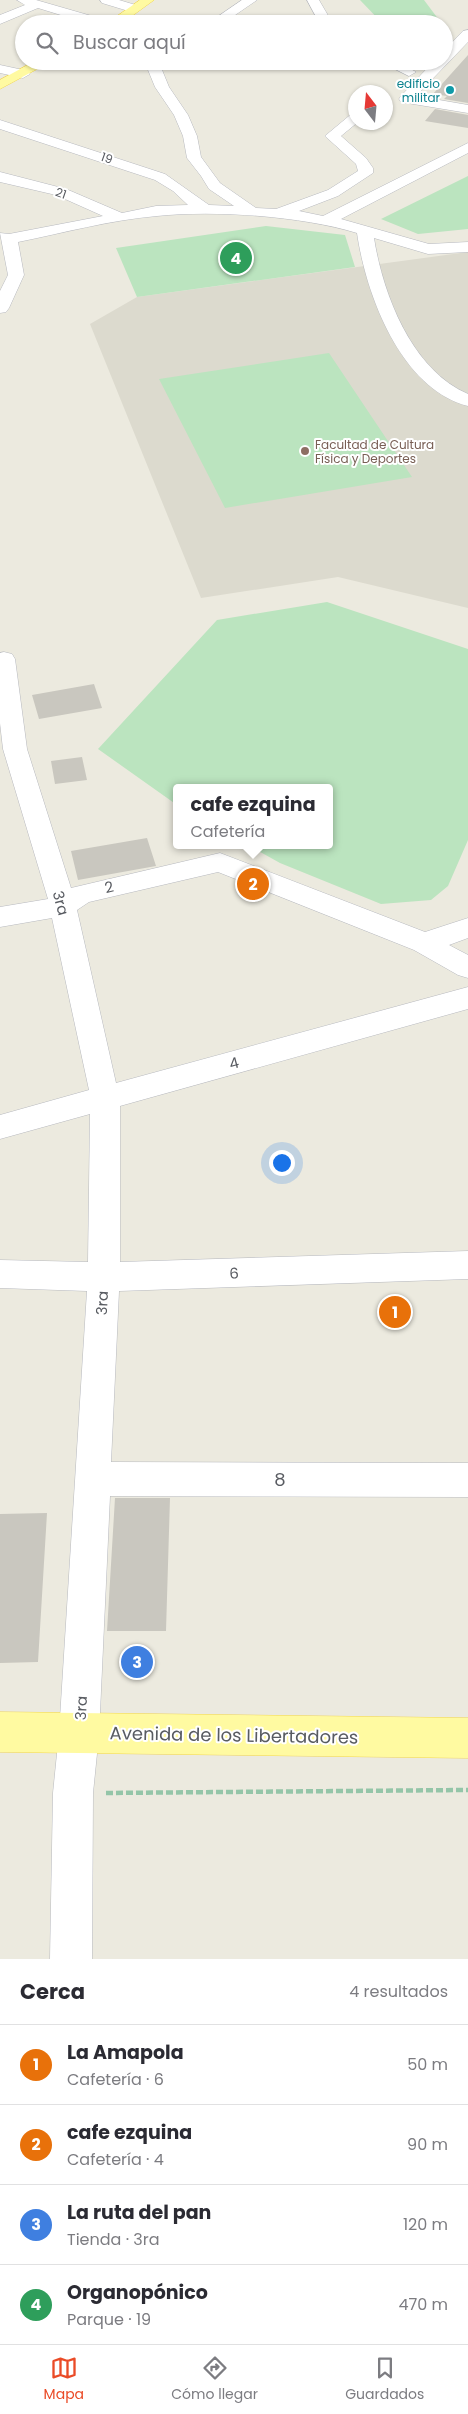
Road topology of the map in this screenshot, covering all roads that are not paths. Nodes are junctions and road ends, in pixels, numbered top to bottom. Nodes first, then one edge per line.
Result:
1 (23, 0) edge
2 (106, 0) edge
3 (148, 0) edge
4 (251, 0) edge
5 (313, 0) edge
6 (37, 4) junction
7 (135, 9) junction
8 (74, 15) edge
9 (126, 15) edge
10 (227, 15) edge
11 (322, 15) edge
12 (1, 20) edge
13 (15, 23) edge
14 (468, 34) edge
15 (453, 50) edge
16 (0, 69) edge
17 (30, 70) edge
18 (155, 70) edge
19 (405, 70) edge
20 (434, 70) edge
21 (409, 72) dead end
22 (23, 74) junction
23 (0, 85) edge
24 (468, 109) edge
25 (0, 124) edge
26 (348, 124) edge
27 (468, 147) edge
28 (468, 162) edge
29 (0, 177) edge
30 (214, 186) junction
31 (187, 198) junction
32 (205, 209) junction
33 (251, 210) junction
34 (156, 211) junction
35 (279, 213) junction
36 (118, 217) junction
37 (324, 221) junction
38 (347, 225) junction
39 (365, 230) junction
40 (4, 238) edge
41 (468, 247) edge
42 (0, 308) edge
43 (468, 400) edge
44 (4, 659) dead end
45 (8, 751) edge
46 (63, 906) junction
47 (0, 917) edge
48 (468, 928) edge
49 (424, 943) junction
50 (468, 968) edge
51 (468, 998) edge
52 (105, 1098) junction
53 (0, 1128) edge
54 (468, 1265) edge
55 (0, 1274) edge
56 (104, 1277) junction
57 (92, 1479) junction
58 (468, 1480) edge
59 (0, 1732) edge
60 (79, 1734) junction
61 (468, 1738) edge
62 (71, 1959) edge

1 - 6 street
2 - 7 street
3 - 7 main road
4 - 10 street
5 - 11 street
6 - 8 street
6 - 12 street
7 - 9 main road
12 - 13 street
14 - 15 street
16 - 22 street
17 - 22 main road
18 - 30 street
19 - 21 street
20 - 24 street
22 - 23 main road
25 - 31 street, 19
26 - 35 street
27 - 37 street
28 - 38 street
29 - 36 street, 21
30 - 31 street
30 - 33 street
31 - 32 street, 19
31 - 34 street
32 - 33 street
32 - 34 street
33 - 35 street
34 - 36 street
35 - 37 street
36 - 40 street
37 - 38 street
38 - 39 street
39 - 41 street
39 - 43 street
40 - 42 street
44 - 45 street, 3ra
45 - 46 street, 3ra
46 - 47 street, 2
46 - 49 street, 2
46 - 52 street, 3ra
48 - 49 street
49 - 50 street
51 - 52 street, 4
52 - 53 street, 4
52 - 56 street, 3ra
54 - 56 street, 6
55 - 56 street, 6
56 - 57 street, 3ra
57 - 58 street, 8
57 - 60 street, 3ra
59 - 60 main road, Avenida de los Libertadores
60 - 61 main road, Avenida de los Libertadores
60 - 62 street, 3ra

